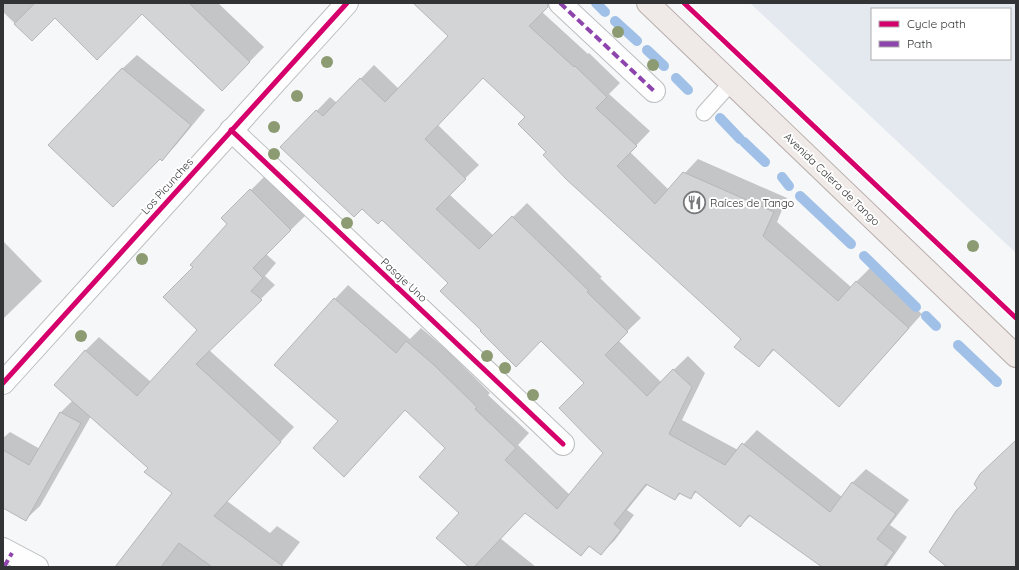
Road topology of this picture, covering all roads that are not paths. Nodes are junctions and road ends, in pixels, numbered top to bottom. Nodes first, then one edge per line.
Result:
1 (347, 3) edge
2 (560, 3) edge
3 (648, 3) edge
4 (731, 83) junction
5 (654, 91) dead end
6 (704, 113) dead end
7 (231, 130) junction
8 (1016, 356) edge
9 (3, 383) edge
10 (563, 444) dead end
11 (7, 556) edge
12 (37, 567) edge

1 - 7 street, Los Picunches
2 - 5 street
3 - 4 main road, Avenida Calera de Tango
4 - 6 lane
4 - 8 main road, Avenida Calera de Tango
7 - 9 street, Los Picunches
7 - 10 street, Pasaje Uno
11 - 12 street

